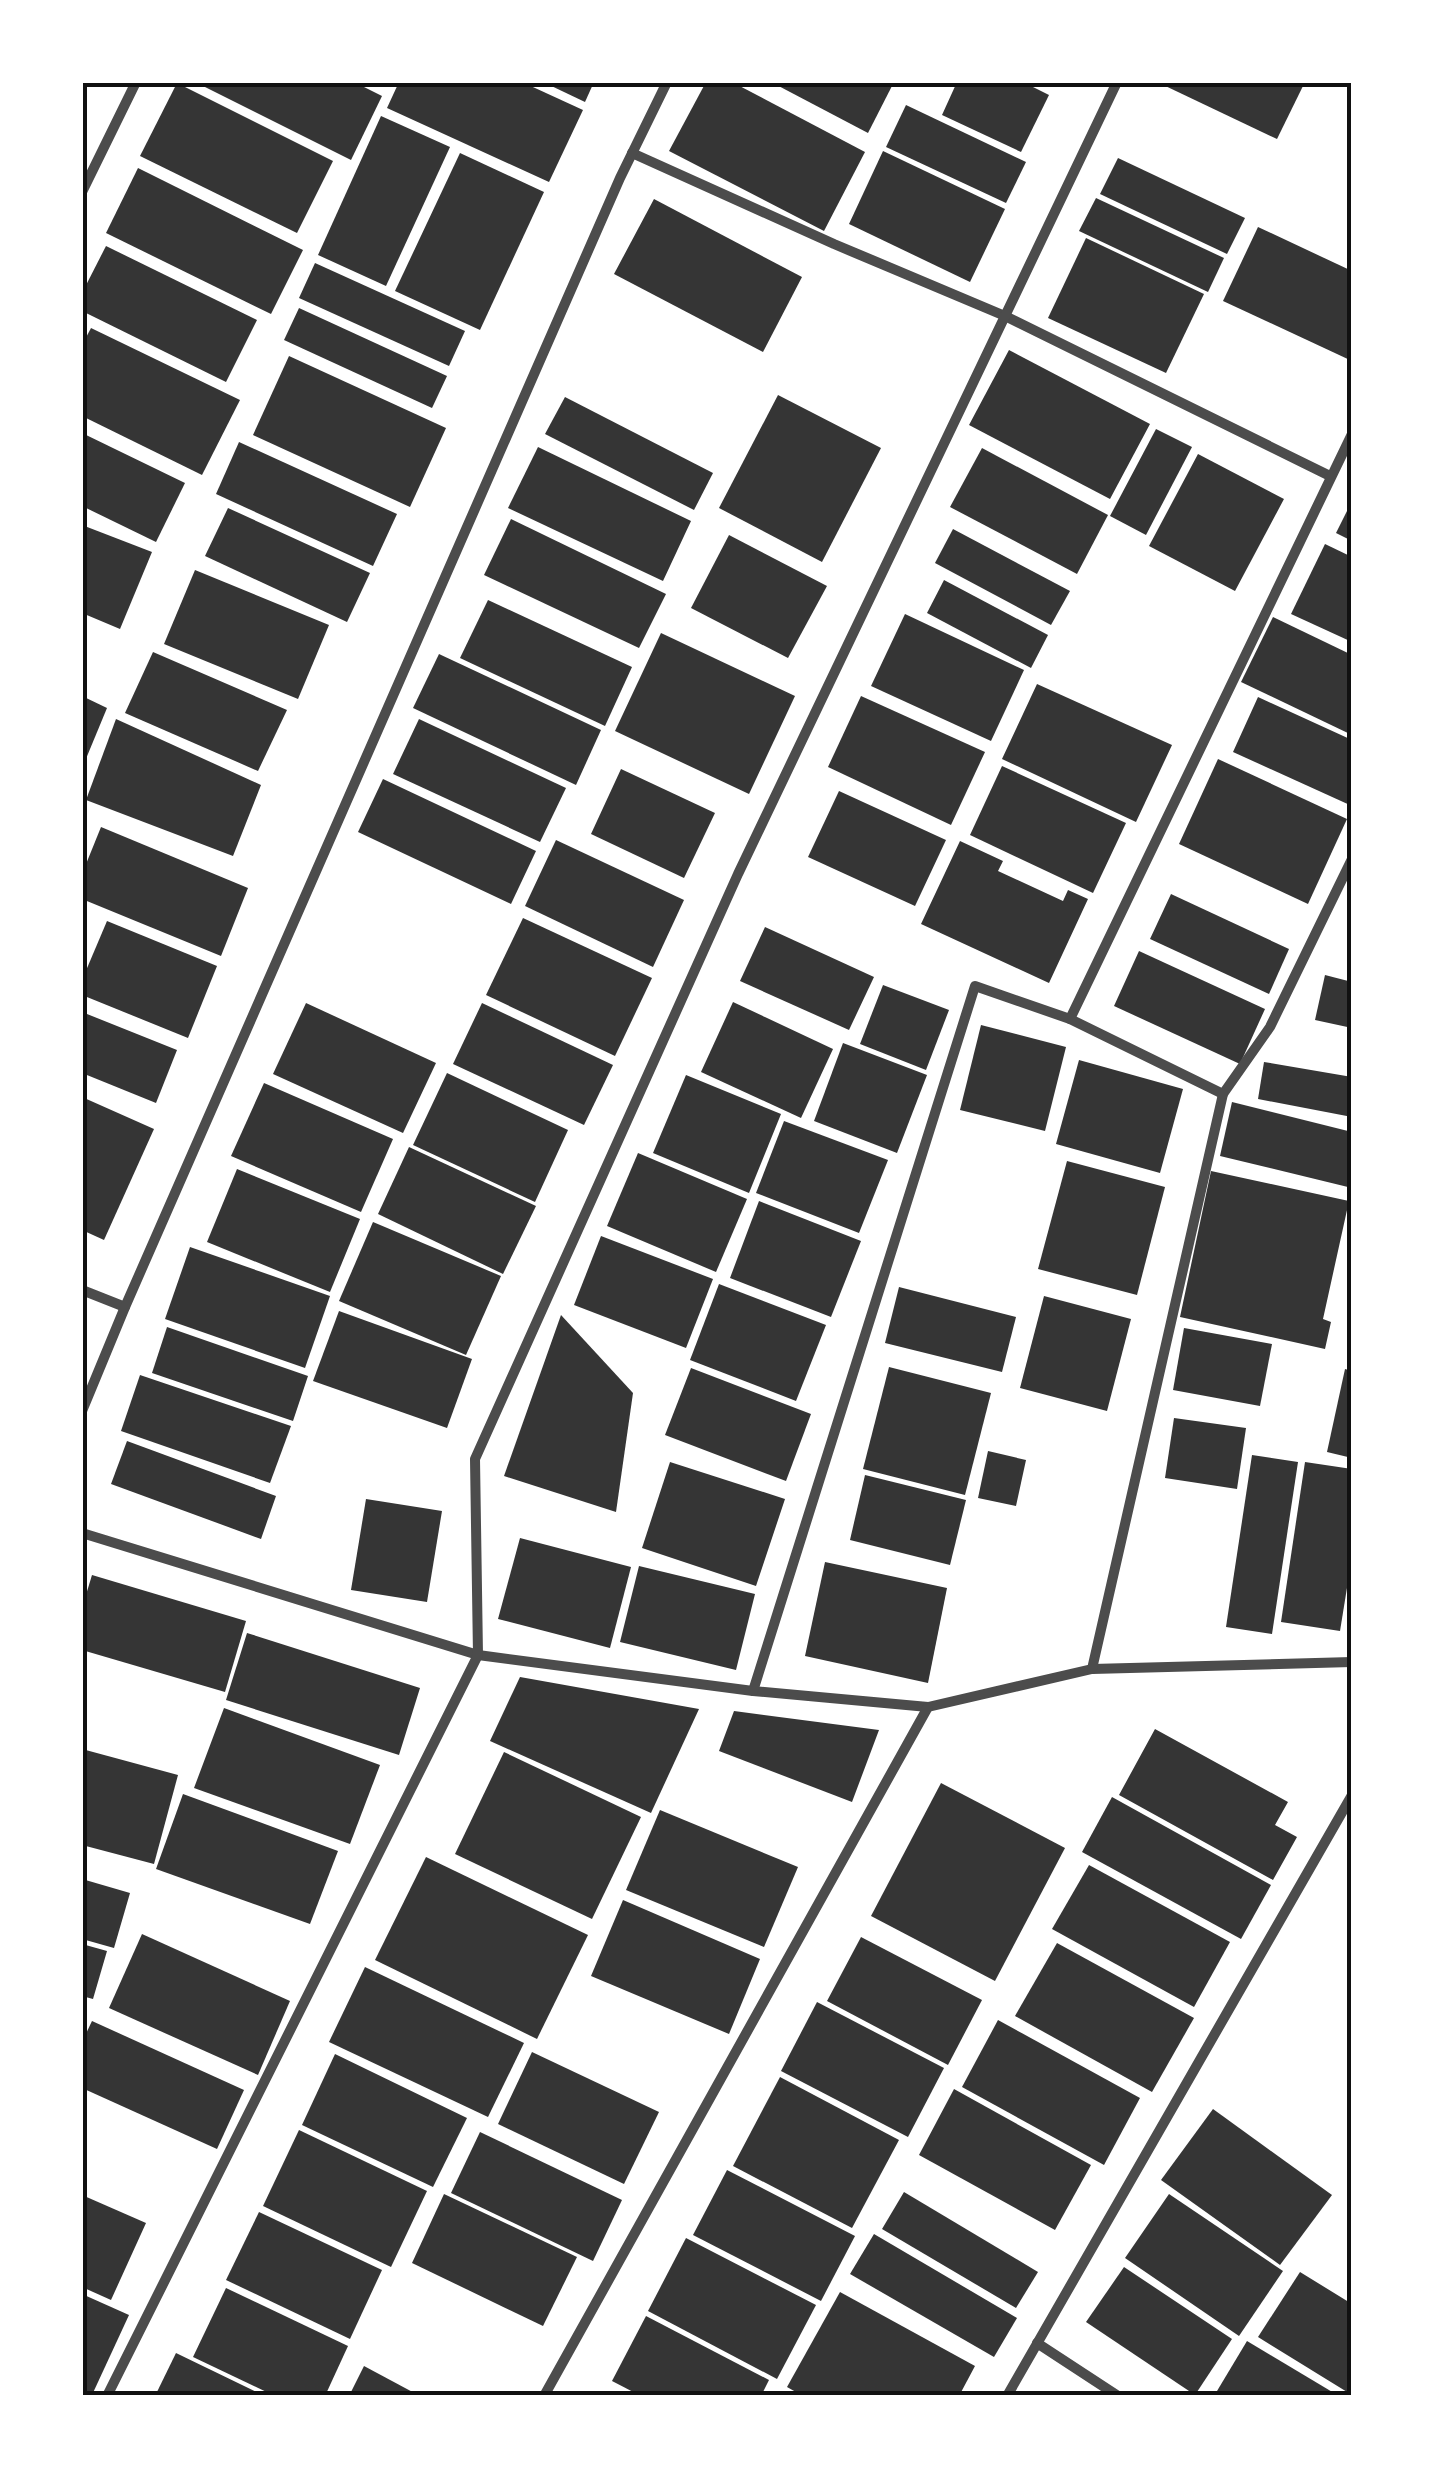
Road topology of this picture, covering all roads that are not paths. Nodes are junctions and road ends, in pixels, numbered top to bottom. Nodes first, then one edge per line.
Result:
1 (136, 82) edge
2 (667, 82) edge
3 (1117, 82) edge
4 (632, 153) junction
5 (82, 192) edge
6 (1005, 316) junction
7 (1352, 434) edge
8 (1330, 476) junction
9 (1352, 859) edge
10 (1070, 1018) junction
11 (1222, 1094) junction
12 (82, 1290) edge
13 (125, 1307) junction
14 (82, 1410) edge
15 (82, 1533) edge
16 (478, 1655) junction
17 (1352, 1662) edge
18 (1092, 1669) junction
19 (753, 1690) junction
20 (928, 1708) junction
21 (1352, 1795) edge
22 (1038, 2343) junction
23 (108, 2396) edge
24 (544, 2396) edge
25 (1008, 2396) edge
26 (1118, 2396) edge

1 - 5 street
2 - 4 street
3 - 6 street
4 - 6 street
4 - 13 street
6 - 8 street
6 - 16 street
7 - 8 street
8 - 10 street
9 - 11 street
10 - 11 street
10 - 19 street
11 - 18 street
12 - 13 street
13 - 14 street
15 - 16 street
16 - 19 street
16 - 23 street
17 - 18 street
18 - 20 street
19 - 20 street
20 - 24 street
21 - 22 street
22 - 25 street
22 - 26 street

